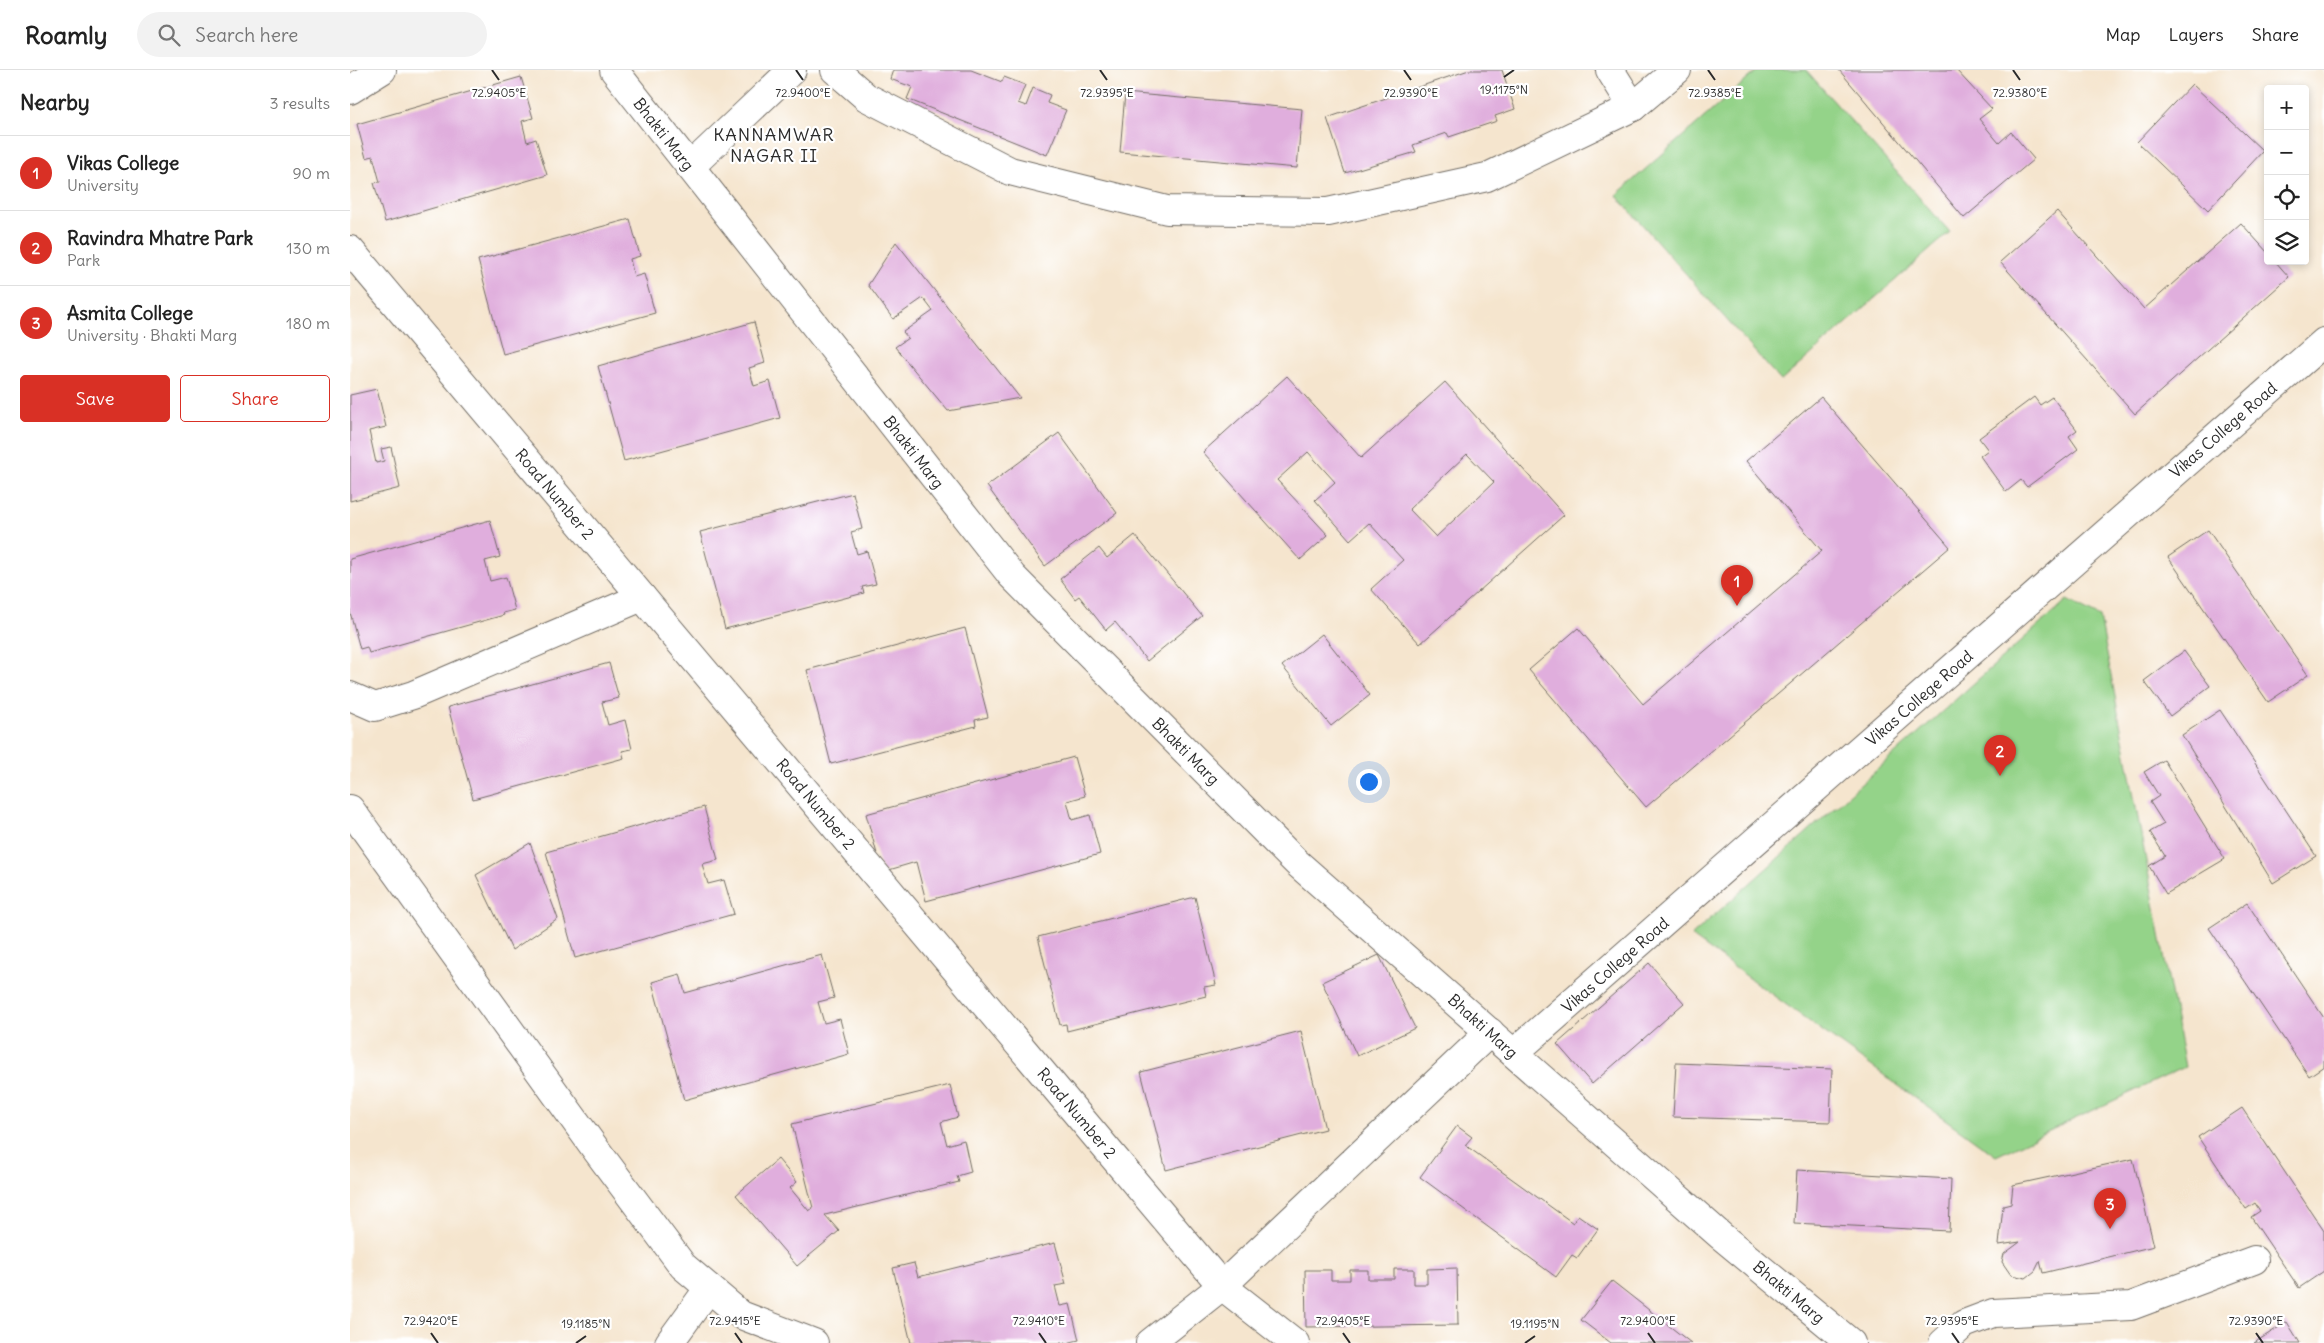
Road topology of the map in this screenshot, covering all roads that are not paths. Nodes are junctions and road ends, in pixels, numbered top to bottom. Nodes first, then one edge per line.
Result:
1 (382, 70) edge
2 (614, 70) edge
3 (792, 70) edge
4 (835, 70) edge
5 (1610, 70) edge
6 (1677, 70) edge
7 (350, 90) edge
8 (1633, 107) junction
9 (690, 167) junction
10 (350, 250) edge
11 (2324, 342) edge
12 (642, 597) junction
13 (350, 696) edge
14 (350, 809) edge
15 (1490, 1032) junction
16 (1514, 1053) junction
17 (2254, 1260) dead end
18 (1222, 1286) junction
19 (709, 1288) junction
20 (669, 1343) edge
21 (814, 1343) edge
22 (1150, 1343) edge
23 (1296, 1343) edge
24 (1851, 1343) edge
25 (1943, 1343) edge

1 - 7 street
2 - 9 street, Bhakti Marg
3 - 9 street
4 - 8 street
5 - 8 street
6 - 8 street
9 - 15 street, Bhakti Marg
10 - 12 street, Road Number 2
11 - 16 street, Vikas College Road
12 - 13 street
12 - 18 street, Road Number 2
14 - 19 street
15 - 16 street, Bhakti Marg
15 - 18 street
16 - 24 street, Bhakti Marg
17 - 25 street
18 - 22 street
18 - 23 street, Road Number 2
19 - 20 street
19 - 21 street

